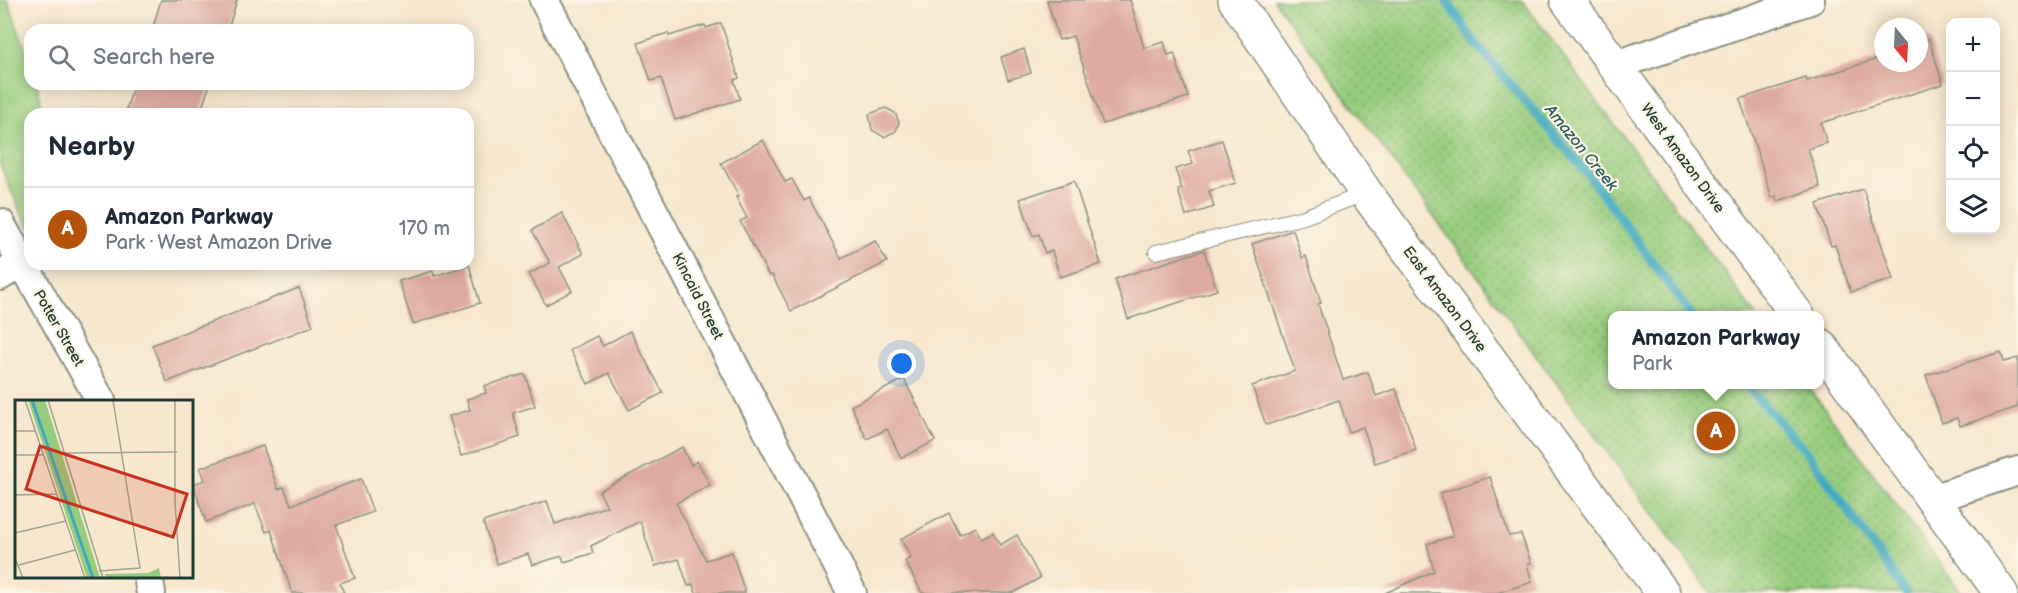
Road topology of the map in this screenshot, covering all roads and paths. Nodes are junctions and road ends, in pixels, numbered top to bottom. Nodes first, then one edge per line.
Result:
1 (544, 0) edge
2 (1235, 0) edge
3 (1568, 0) edge
4 (1810, 0) edge
5 (1616, 65) junction
6 (1366, 193) junction
7 (0, 223) edge
8 (1156, 252) dead end
9 (10, 269) edge
10 (1795, 311) edge
11 (1824, 350) edge
12 (99, 400) edge
13 (2018, 471) edge
14 (1932, 499) junction
15 (148, 578) edge
16 (151, 593) edge
17 (852, 593) edge
18 (1663, 593) edge
19 (2001, 593) edge

1 - 17 street, Kincaid Street
2 - 6 street, East Amazon Drive
3 - 5 street, West Amazon Drive
4 - 5 street
5 - 10 street, West Amazon Drive
6 - 8 lane
6 - 18 street, East Amazon Drive
7 - 9 street, Potter Street
9 - 12 street, Potter Street
11 - 14 street
13 - 14 street
14 - 19 street
15 - 16 street

